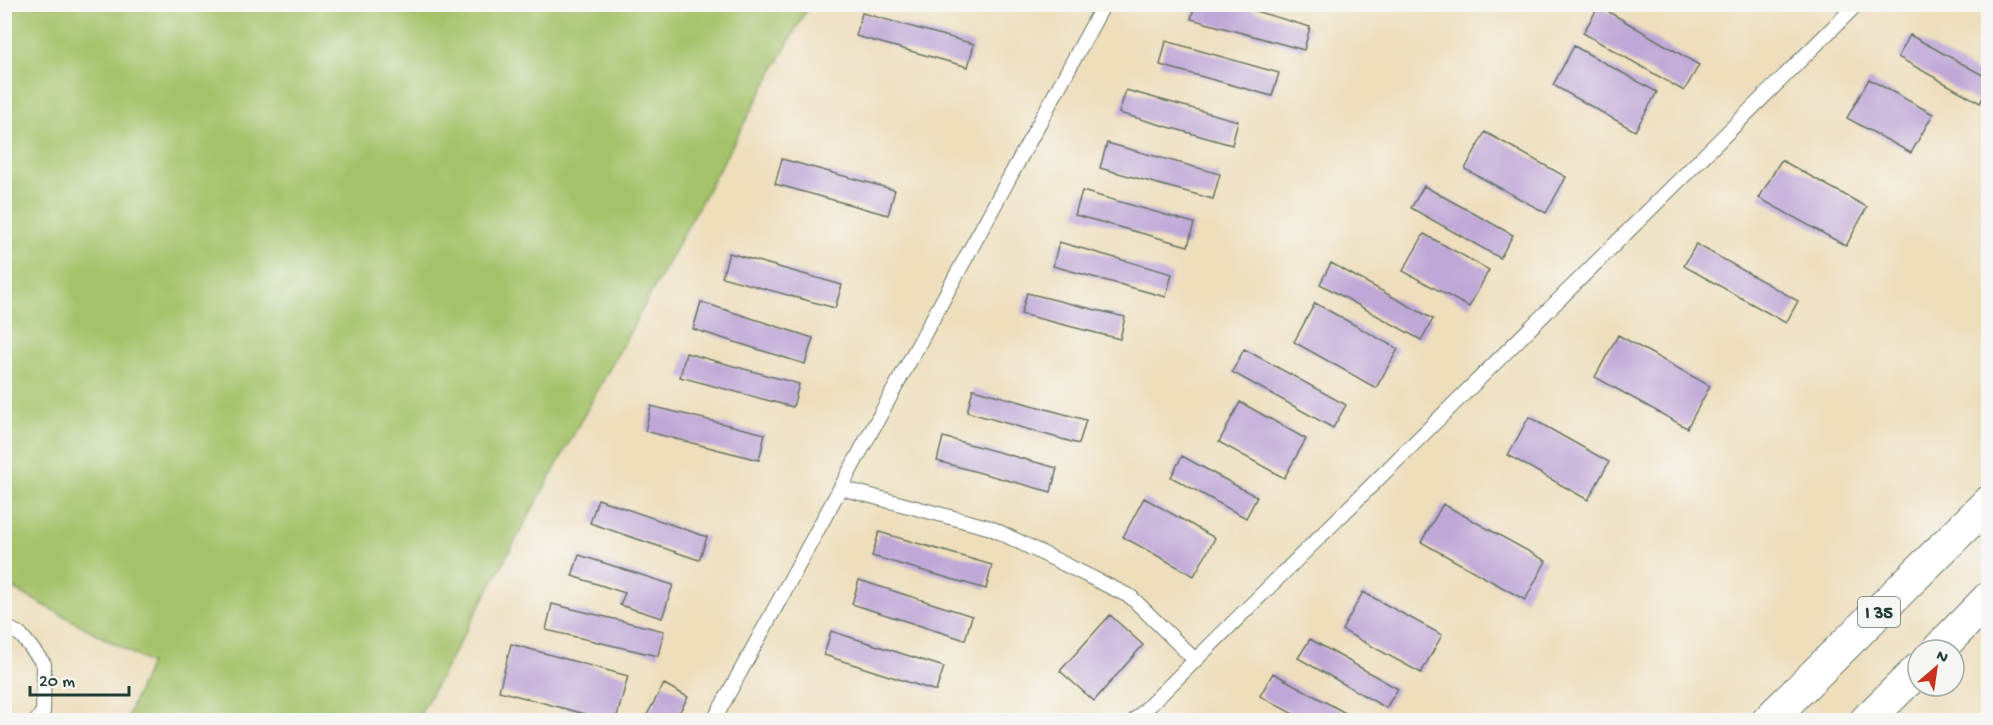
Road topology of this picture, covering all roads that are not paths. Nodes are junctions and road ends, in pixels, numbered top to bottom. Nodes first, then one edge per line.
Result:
1 (1104, 4) edge
2 (1857, 4) edge
3 (840, 488) junction
4 (1989, 503) edge
5 (1989, 599) edge
6 (4, 626) edge
7 (1950, 638) edge
8 (1195, 660) junction
9 (1906, 682) edge
10 (37, 720) edge
11 (714, 720) edge
12 (1135, 720) edge
13 (1769, 720) edge
14 (1867, 720) edge

1 - 3 lane
2 - 8 lane
3 - 8 lane
3 - 11 lane
4 - 13 highway, I 35
5 - 7 highway
6 - 10 lane
8 - 12 lane
9 - 14 highway

